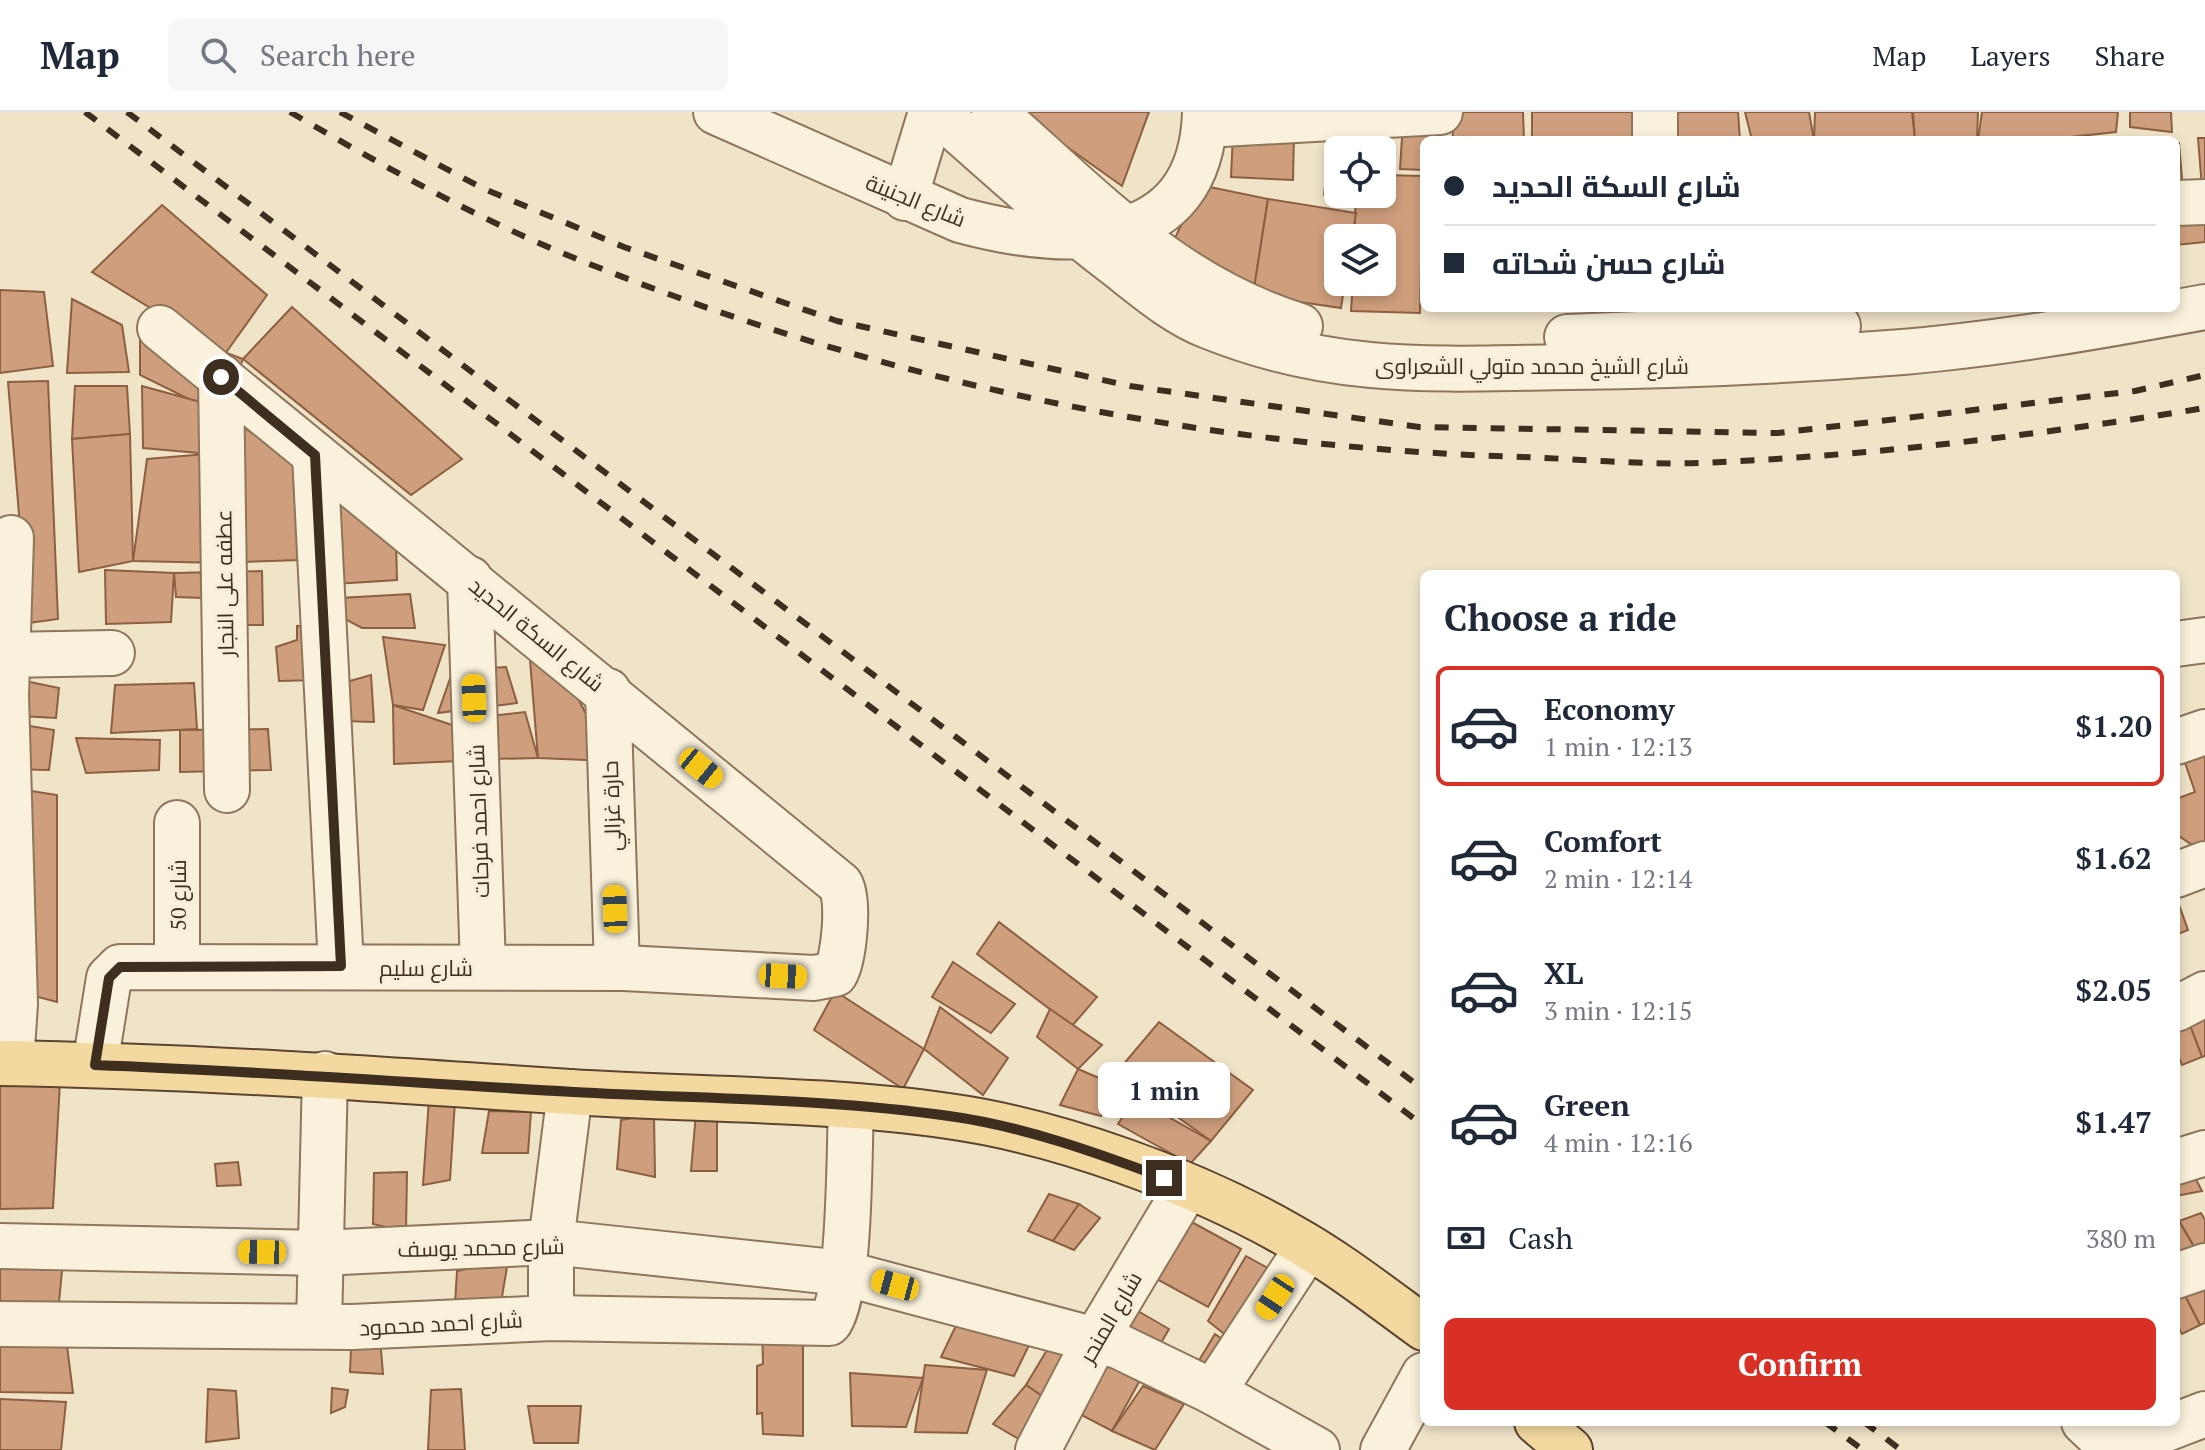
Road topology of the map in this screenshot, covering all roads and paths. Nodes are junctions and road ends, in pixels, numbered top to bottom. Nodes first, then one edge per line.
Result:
1 (716, 112) edge
2 (934, 112) edge
3 (994, 112) edge
4 (1440, 112) edge
5 (1655, 112) edge
6 (1205, 119) edge
7 (771, 125) edge
8 (1655, 136) edge
9 (905, 198) junction
10 (2205, 202) edge
11 (2180, 203) edge
12 (1129, 231) junction
13 (1079, 237) junction
14 (2205, 279) edge
15 (2180, 283) edge
16 (2205, 307) edge
17 (1991, 312) edge
18 (2178, 312) edge
19 (2180, 312) edge
20 (1660, 321) edge
21 (160, 328) dead end
22 (221, 377) junction
23 (315, 455) junction
24 (11, 538) dead end
25 (470, 579) junction
26 (2205, 640) edge
27 (2180, 643) edge
28 (112, 653) dead end
29 (6, 655) junction
30 (608, 691) junction
31 (2205, 732) edge
32 (2180, 741) edge
33 (227, 790) dead end
34 (177, 823) dead end
35 (2205, 864) edge
36 (2180, 873) edge
37 (341, 966) junction
38 (177, 967) junction
39 (483, 967) junction
40 (617, 968) junction
41 (835, 974) joint
42 (2205, 994) edge
43 (2180, 1007) edge
44 (5, 1063) edge
45 (95, 1065) junction
46 (325, 1074) junction
47 (570, 1092) junction
48 (851, 1106) junction
49 (2205, 1153) edge
50 (2180, 1161) edge
51 (1187, 1187) junction
52 (551, 1242) junction
53 (0, 1246) edge
54 (1308, 1247) junction
55 (320, 1253) junction
56 (2205, 1266) edge
57 (843, 1273) junction
58 (2180, 1275) edge
59 (551, 1318) junction
60 (0, 1324) edge
61 (1420, 1325) edge
62 (319, 1326) junction
63 (1096, 1339) junction
64 (1420, 1382) edge
65 (1213, 1392) junction
66 (2205, 1414) edge
67 (2180, 1424) edge
68 (1542, 1426) edge
69 (2088, 1426) edge
70 (2175, 1426) edge
71 (1049, 1446) edge
72 (1317, 1450) edge
73 (1383, 1450) edge
74 (1570, 1450) edge
75 (2114, 1450) edge

1 - 7 street, شارع الجنينة
2 - 9 street
2 - 13 street, شارع الشيخ محمد متولي الشعراوى
3 - 12 street, شارع الشيخ محمد متولي الشعراوى
4 - 6 street
5 - 8 street
6 - 12 street
7 - 9 street, شارع الجنينة
9 - 13 street, شارع الجنينة
10 - 11 street
12 - 13 street, شارع الجنينة
12 - 20 street, شارع الشيخ محمد متولي الشعراوى
13 - 18 street, شارع الشيخ محمد متولي الشعراوى
14 - 15 street
16 - 19 street, شارع الشيخ محمد متولي الشعراوى
17 - 20 street, شارع الشيخ محمد متولي الشعراوى
21 - 22 street, شارع السكة الحديد
22 - 23 street, شارع السكة الحديد
22 - 33 street, عطفه على النجار
23 - 25 street, شارع السكة الحديد
23 - 37 street
24 - 29 street
25 - 30 street, شارع السكة الحديد
25 - 39 street, شارع احمد فرحات
26 - 27 street
28 - 29 street
29 - 44 street
30 - 40 street, حارة غزالي
30 - 41 street, شارع السكة الحديد
31 - 32 street
34 - 38 street, شارع 50
35 - 36 street
37 - 38 street, شارع سليم
37 - 39 street, شارع سليم
38 - 45 street, شارع سليم
39 - 40 street, شارع سليم
40 - 41 street, شارع سليم
42 - 43 street
44 - 45 main road
45 - 46 main road
46 - 47 main road
46 - 55 street
47 - 48 main road
47 - 52 street
48 - 51 main road
48 - 57 street
49 - 50 street
51 - 54 main road
51 - 63 street, شارع المنحر
52 - 55 street, شارع محمد يوسف
52 - 57 street, شارع محمد يوسف
52 - 59 street
53 - 55 street, شارع محمد يوسف
54 - 61 main road
54 - 65 street
55 - 62 street
56 - 58 street
57 - 59 street, شارع احمد محمود
57 - 63 street, شارع محمد يوسف
59 - 62 street, شارع احمد محمود
60 - 62 street, شارع احمد محمود
63 - 65 street, شارع محمد يوسف
63 - 71 street, شارع المنحر
64 - 73 street
65 - 72 street, شارع محمد يوسف
66 - 67 street
68 - 74 main road
69 - 75 street
70 - 75 street

